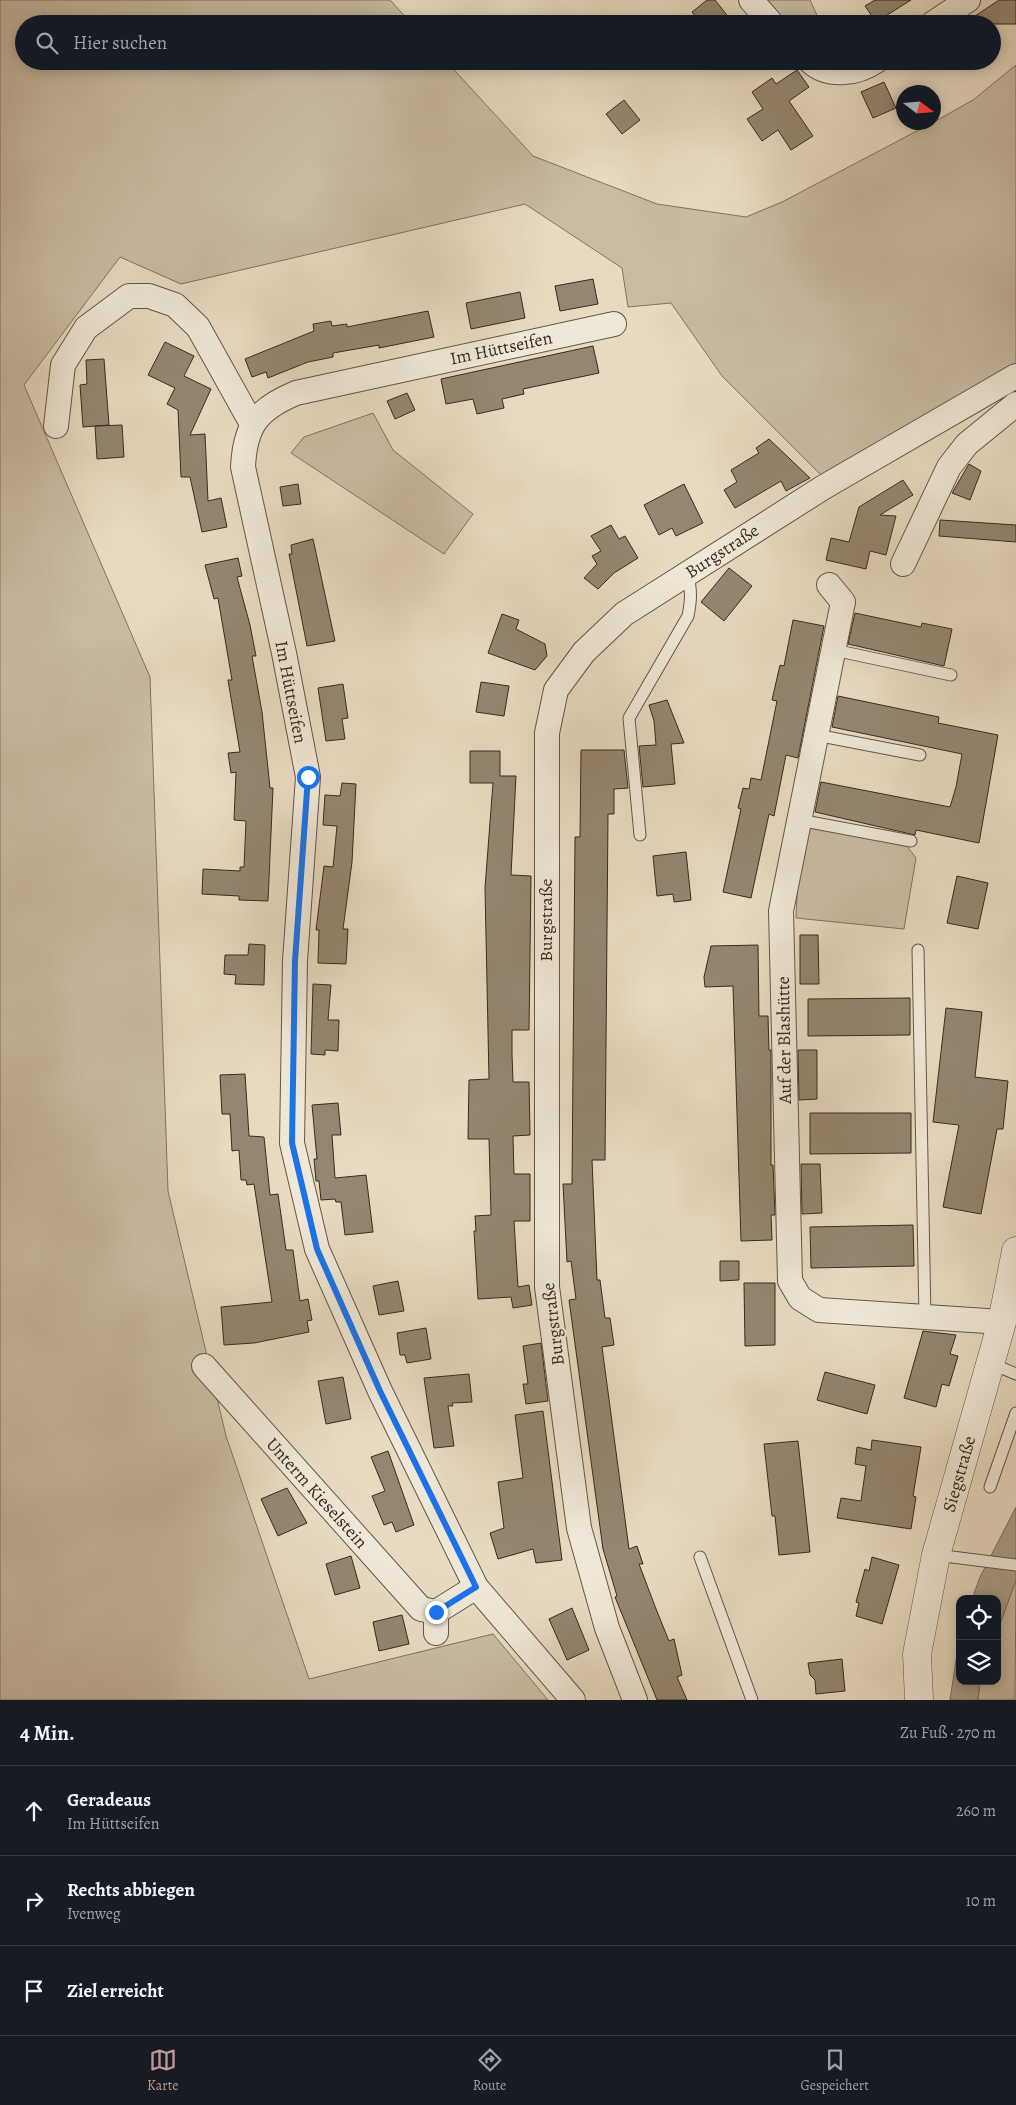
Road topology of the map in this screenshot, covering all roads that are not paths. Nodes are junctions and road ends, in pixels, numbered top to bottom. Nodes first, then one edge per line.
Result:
1 (751, 0) edge
2 (968, 0) edge
3 (764, 15) edge
4 (946, 15) edge
5 (828, 70) edge
6 (852, 70) edge
7 (614, 324) dead end
8 (1016, 376) edge
9 (1016, 404) edge
10 (252, 424) junction
11 (56, 426) dead end
12 (903, 564) dead end
13 (687, 574) junction
14 (829, 585) dead end
15 (834, 650) junction
16 (951, 675) dead end
17 (816, 735) junction
18 (920, 755) dead end
19 (799, 820) junction
20 (640, 835) dead end
21 (911, 841) dead end
22 (918, 950) dead end
23 (1016, 1251) edge
24 (925, 1317) junction
25 (1002, 1322) junction
26 (990, 1363) junction
27 (204, 1366) dead end
28 (1016, 1374) edge
29 (1016, 1413) edge
30 (990, 1487) dead end
31 (936, 1555) junction
32 (700, 1557) dead end
33 (1016, 1565) edge
34 (476, 1587) junction
35 (573, 1700) edge
36 (636, 1700) edge
37 (752, 1700) edge
38 (919, 1700) edge

1 - 3 street
2 - 4 street
5 - 6 street
7 - 10 street, Im Hüttseifen
8 - 13 street, Burgstraße
9 - 12 street
10 - 11 street
10 - 34 street, Im Hüttseifen
13 - 20 lane
13 - 36 street, Burgstraße
14 - 15 street, Auf der Blashütte
15 - 16 lane
15 - 17 street, Auf der Blashütte
17 - 18 lane
17 - 19 street, Auf der Blashütte
19 - 21 lane
19 - 24 street, Auf der Blashütte
22 - 24 lane
23 - 25 street, Siegstraße
24 - 25 street, Auf der Blashütte
25 - 26 street, Siegstraße
26 - 28 lane
26 - 31 street, Siegstraße
27 - 34 street, Unterm Kieselstein
29 - 30 lane
31 - 33 lane
31 - 38 street, Siegstraße
32 - 37 lane
34 - 35 street, Im Hüttseifen

